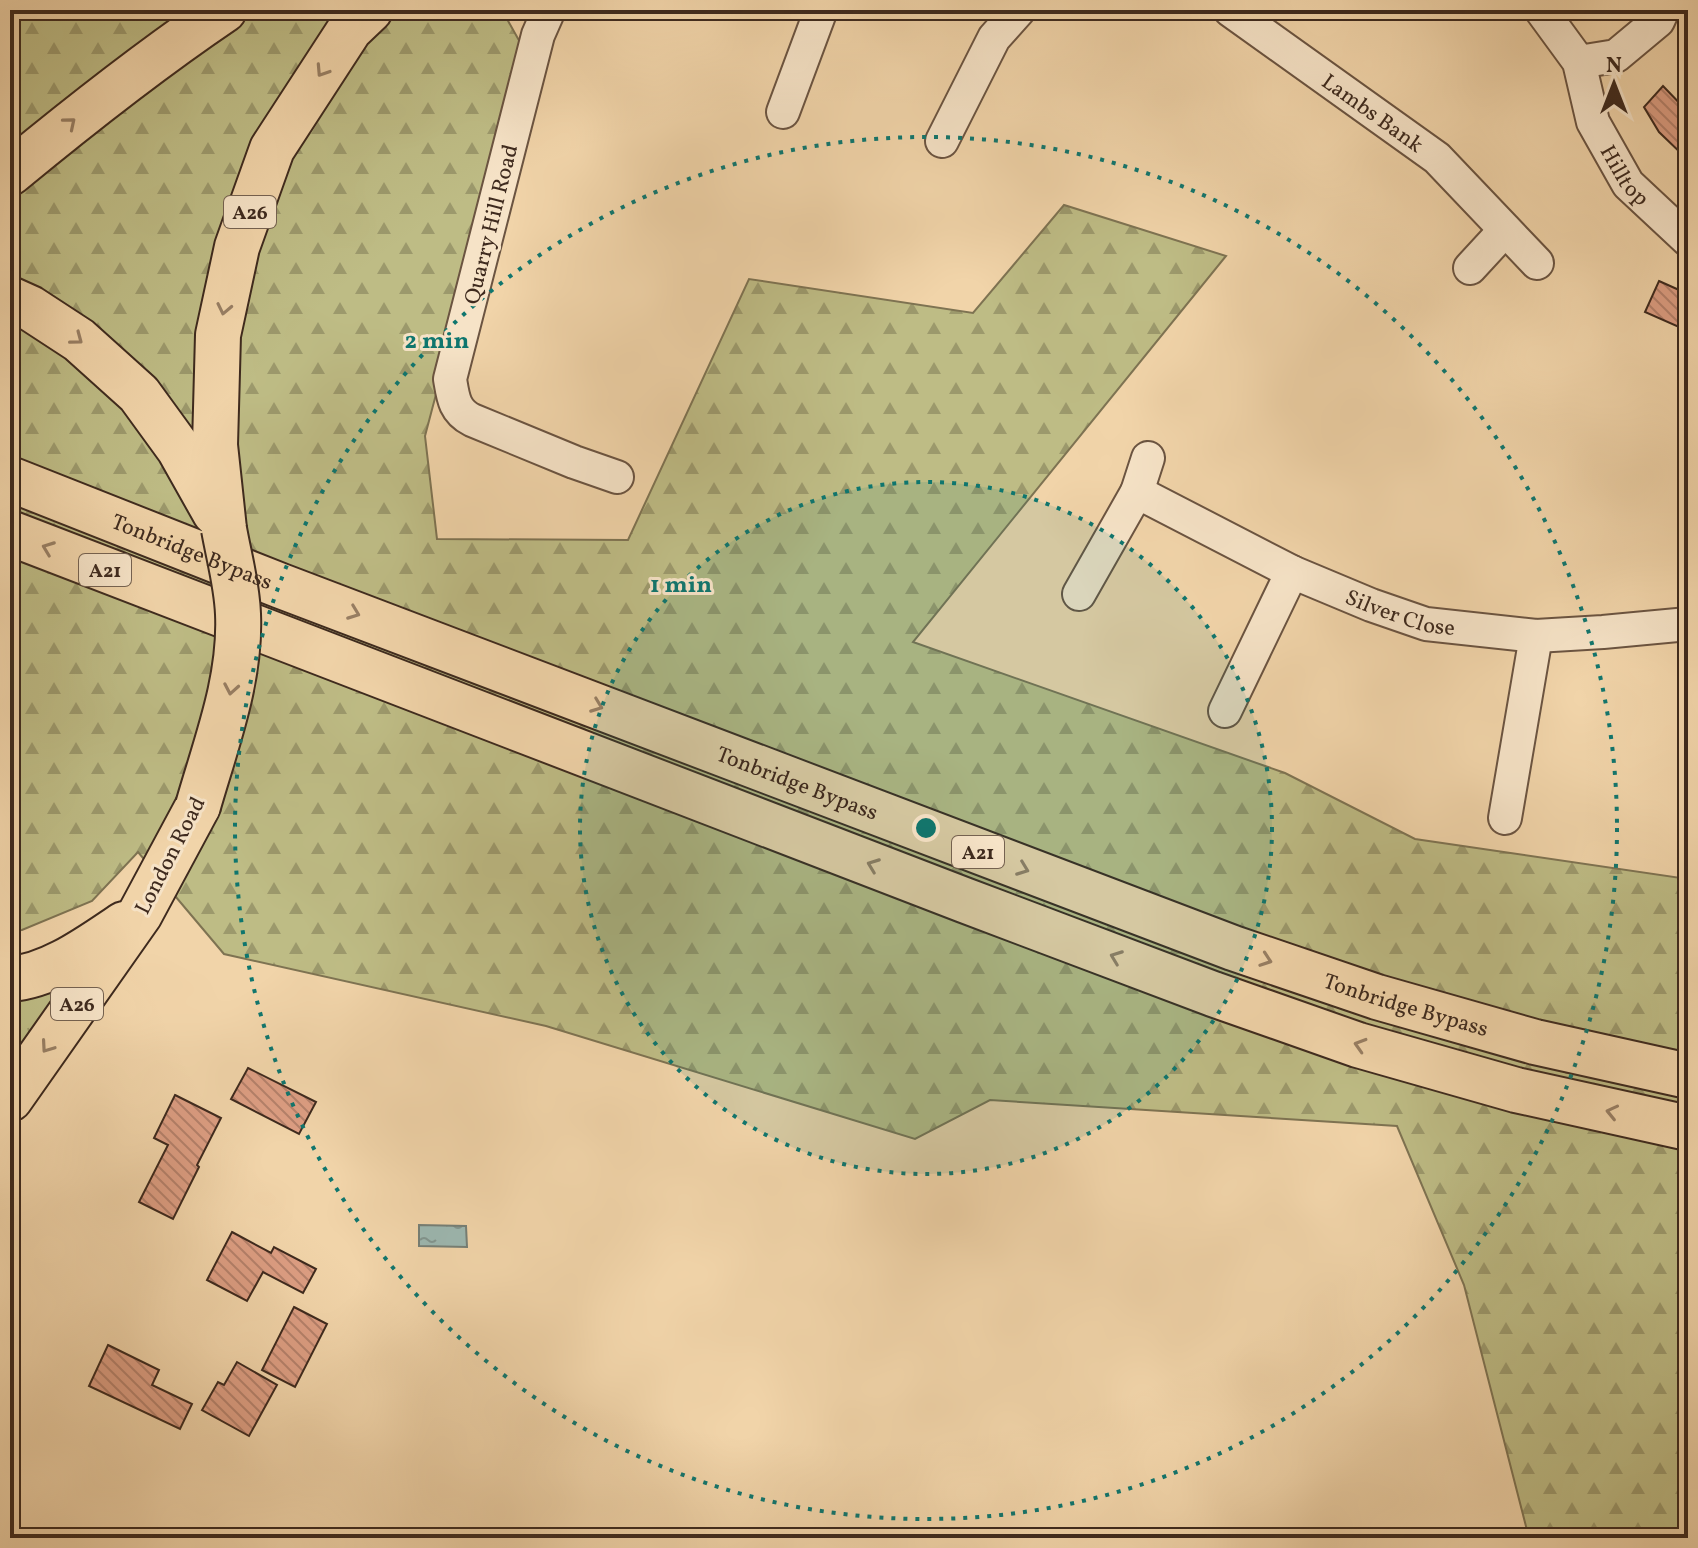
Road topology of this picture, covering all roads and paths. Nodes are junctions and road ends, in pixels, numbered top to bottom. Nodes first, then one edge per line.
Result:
1 (370, 10) edge
2 (549, 10) edge
3 (821, 10) edge
4 (1019, 10) edge
5 (1230, 10) edge
6 (1541, 10) edge
7 (1663, 10) edge
8 (209, 20) edge
9 (1579, 62) junction
10 (783, 112) dead end
11 (942, 141) dead end
12 (10, 173) edge
13 (1505, 230) junction
14 (1688, 240) edge
15 (1537, 263) dead end
16 (1470, 268) dead end
17 (10, 299) edge
18 (197, 447) junction
19 (1148, 458) dead end
20 (617, 477) dead end
21 (10, 479) edge
22 (1137, 492) junction
23 (10, 533) edge
24 (1292, 572) junction
25 (1079, 594) dead end
26 (1688, 624) edge
27 (1536, 636) junction
28 (1225, 711) dead end
29 (1505, 818) dead end
30 (140, 914) junction
31 (10, 979) edge
32 (1688, 1076) edge
33 (10, 1099) edge
34 (1688, 1128) edge

1 -> 18 highway, A26
2 - 20 street, Quarry Hill Road
3 - 10 street
4 - 11 street
5 - 13 street, Lambs Bank
6 - 9 street, Hilltop
7 - 9 street
12 -> 8 highway
9 - 14 street, Hilltop
13 - 15 street, Lambs Bank
13 - 16 street
17 -> 18 highway, London Road
18 -> 30 highway, London Road / A26, bridge
19 - 22 street
21 -> 32 highway, Tonbridge Bypass / A21
22 - 24 street, Silver Close
22 - 25 street
34 -> 23 highway, A21
24 - 27 street, Silver Close
24 - 28 street
26 - 27 street, Silver Close
27 - 29 street
30 - 31 highway, A26
30 -> 33 highway, London Road / A26

